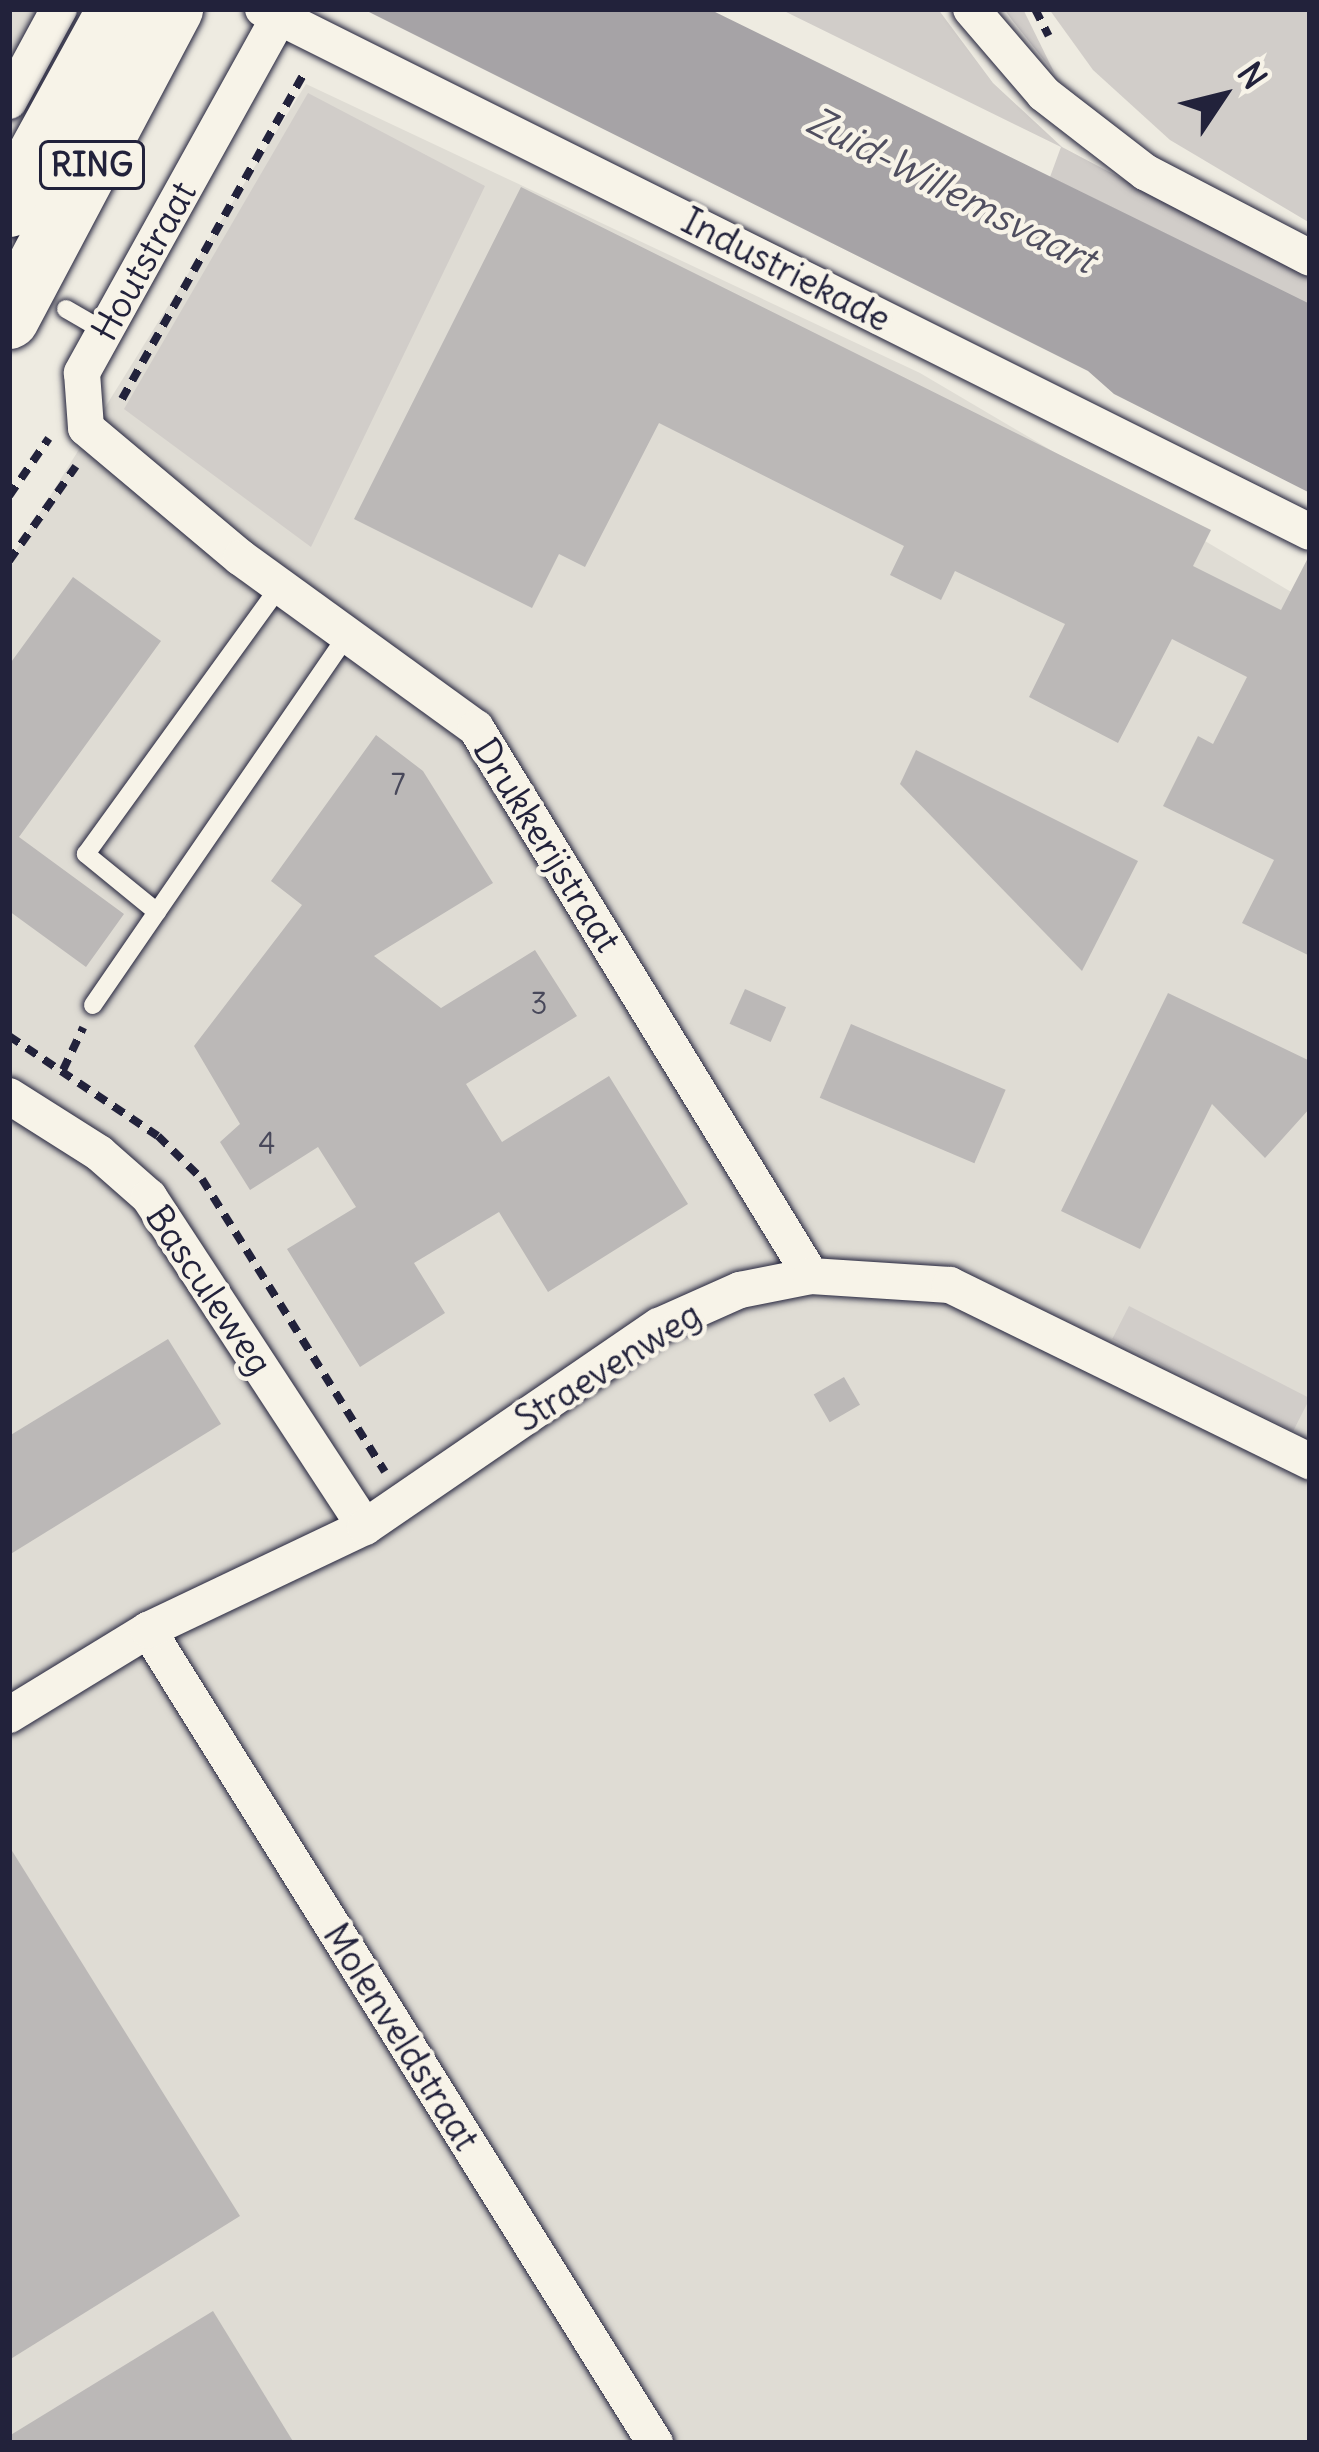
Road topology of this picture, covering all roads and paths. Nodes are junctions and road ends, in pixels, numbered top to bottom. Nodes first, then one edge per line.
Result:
1 (118, 9) edge
2 (173, 9) edge
3 (971, 9) edge
4 (271, 13) edge
5 (57, 26) edge
6 (324, 40) junction
7 (9, 101) edge
8 (9, 207) edge
9 (1310, 258) edge
10 (37, 314) edge
11 (104, 331) junction
12 (87, 426) junction
13 (9, 496) edge
14 (1310, 532) edge
15 (9, 561) edge
16 (280, 585) junction
17 (349, 633) junction
18 (157, 912) junction
19 (94, 1005) joint
20 (63, 1070) dead end
21 (9, 1096) edge
22 (811, 1276) junction
23 (1310, 1461) edge
24 (364, 1527) junction
25 (148, 1630) junction
26 (9, 1714) edge
27 (655, 2443) edge

1 - 8 main road, RING, bridge
2 - 10 main road, RING, bridge
3 - 9 street
4 - 6 street, Industriekade
4 - 11 street, Houtstraat
5 - 7 street
6 - 12 path
6 - 14 street, Industriekade
10 - 11 lane
11 - 12 street, Houtstraat
12 - 13 path
12 - 15 path
12 - 16 street, Drukkerijstraat
16 - 17 street, Drukkerijstraat
16 - 18 lane
17 - 18 lane
17 - 22 street, Drukkerijstraat
18 - 19 lane
19 - 20 path
21 - 24 street, Basculeweg
22 - 23 street, Straevenweg
22 - 24 street, Straevenweg
24 - 25 street, Straevenweg
25 - 26 street, Straevenweg
25 - 27 street, Molenveldstraat

